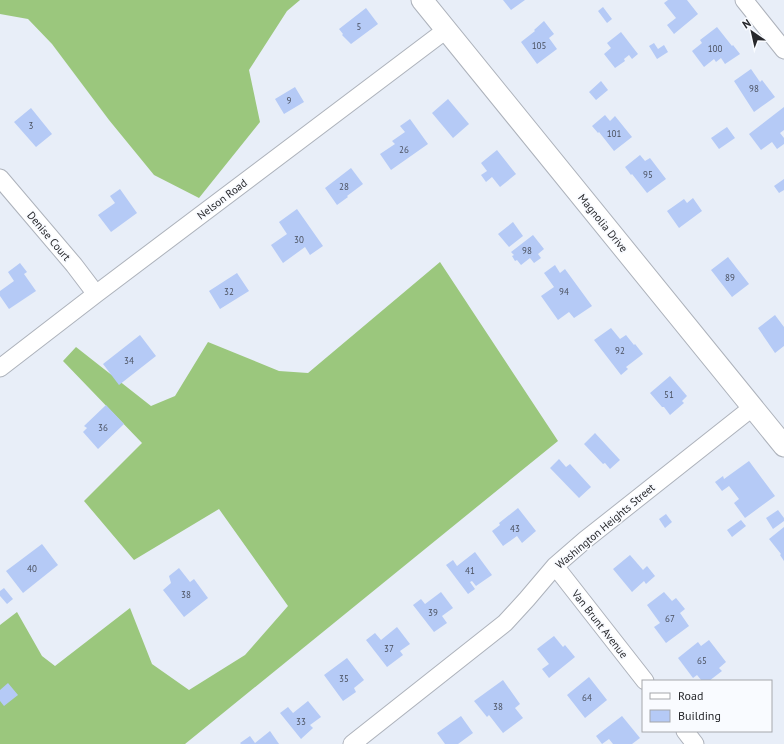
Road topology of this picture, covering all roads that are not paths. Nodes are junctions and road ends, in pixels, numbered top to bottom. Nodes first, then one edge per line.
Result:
1 (422, 0) edge
2 (744, 0) edge
3 (446, 30) junction
4 (784, 50) edge
5 (0, 178) edge
6 (96, 294) junction
7 (0, 368) edge
8 (753, 408) junction
9 (784, 446) edge
10 (556, 566) junction
11 (645, 680) edge
12 (352, 744) edge

1 - 3 street, Magnolia Drive
2 - 4 street
3 - 6 street, Nelson Road
3 - 8 street, Magnolia Drive
5 - 6 street, Denise Court
6 - 7 street, Nelson Road
8 - 9 street, Magnolia Drive
8 - 10 street, Washington Heights Street
10 - 11 street, Van Brunt Avenue
10 - 12 street, Washington Heights Street

